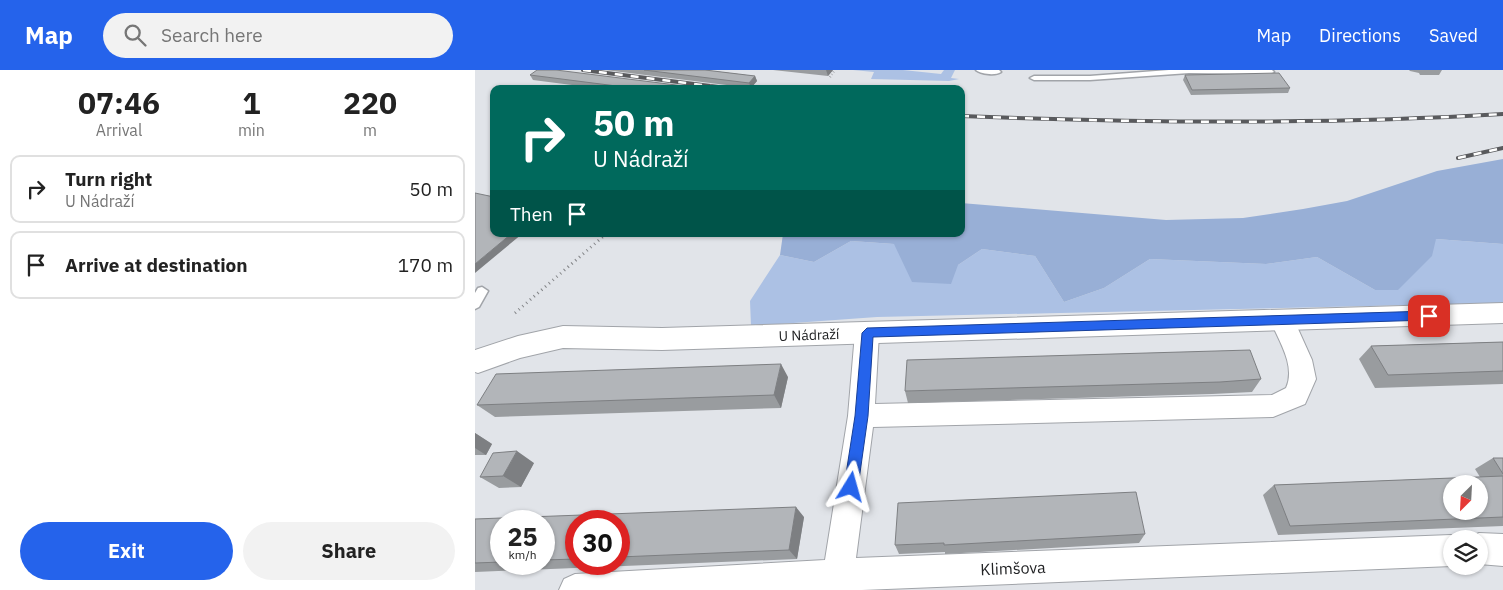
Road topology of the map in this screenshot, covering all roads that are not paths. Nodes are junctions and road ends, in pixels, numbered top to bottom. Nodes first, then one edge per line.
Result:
1 (980, 70) edge
2 (1215, 70) edge
3 (997, 72) dead end
4 (1270, 72) edge
5 (1034, 78) dead end
6 (475, 296) edge
7 (475, 304) edge
8 (1503, 313) edge
9 (1282, 320) junction
10 (867, 333) junction
11 (476, 363) edge
12 (861, 416) junction
13 (1488, 550) edge
14 (1503, 550) edge
15 (1443, 551) edge
16 (837, 583) edge
17 (575, 590) edge

1 - 3 lane
2 - 4 lane
2 - 5 lane
6 - 7 lane
8 - 9 street, U Nádraží
9 - 10 street, U Nádraží
9 - 12 street
10 - 11 street, U Nádraží
10 - 12 street
12 - 16 street
13 - 14 street
15 - 16 street, Klimšova
16 - 17 street, Klimšova

